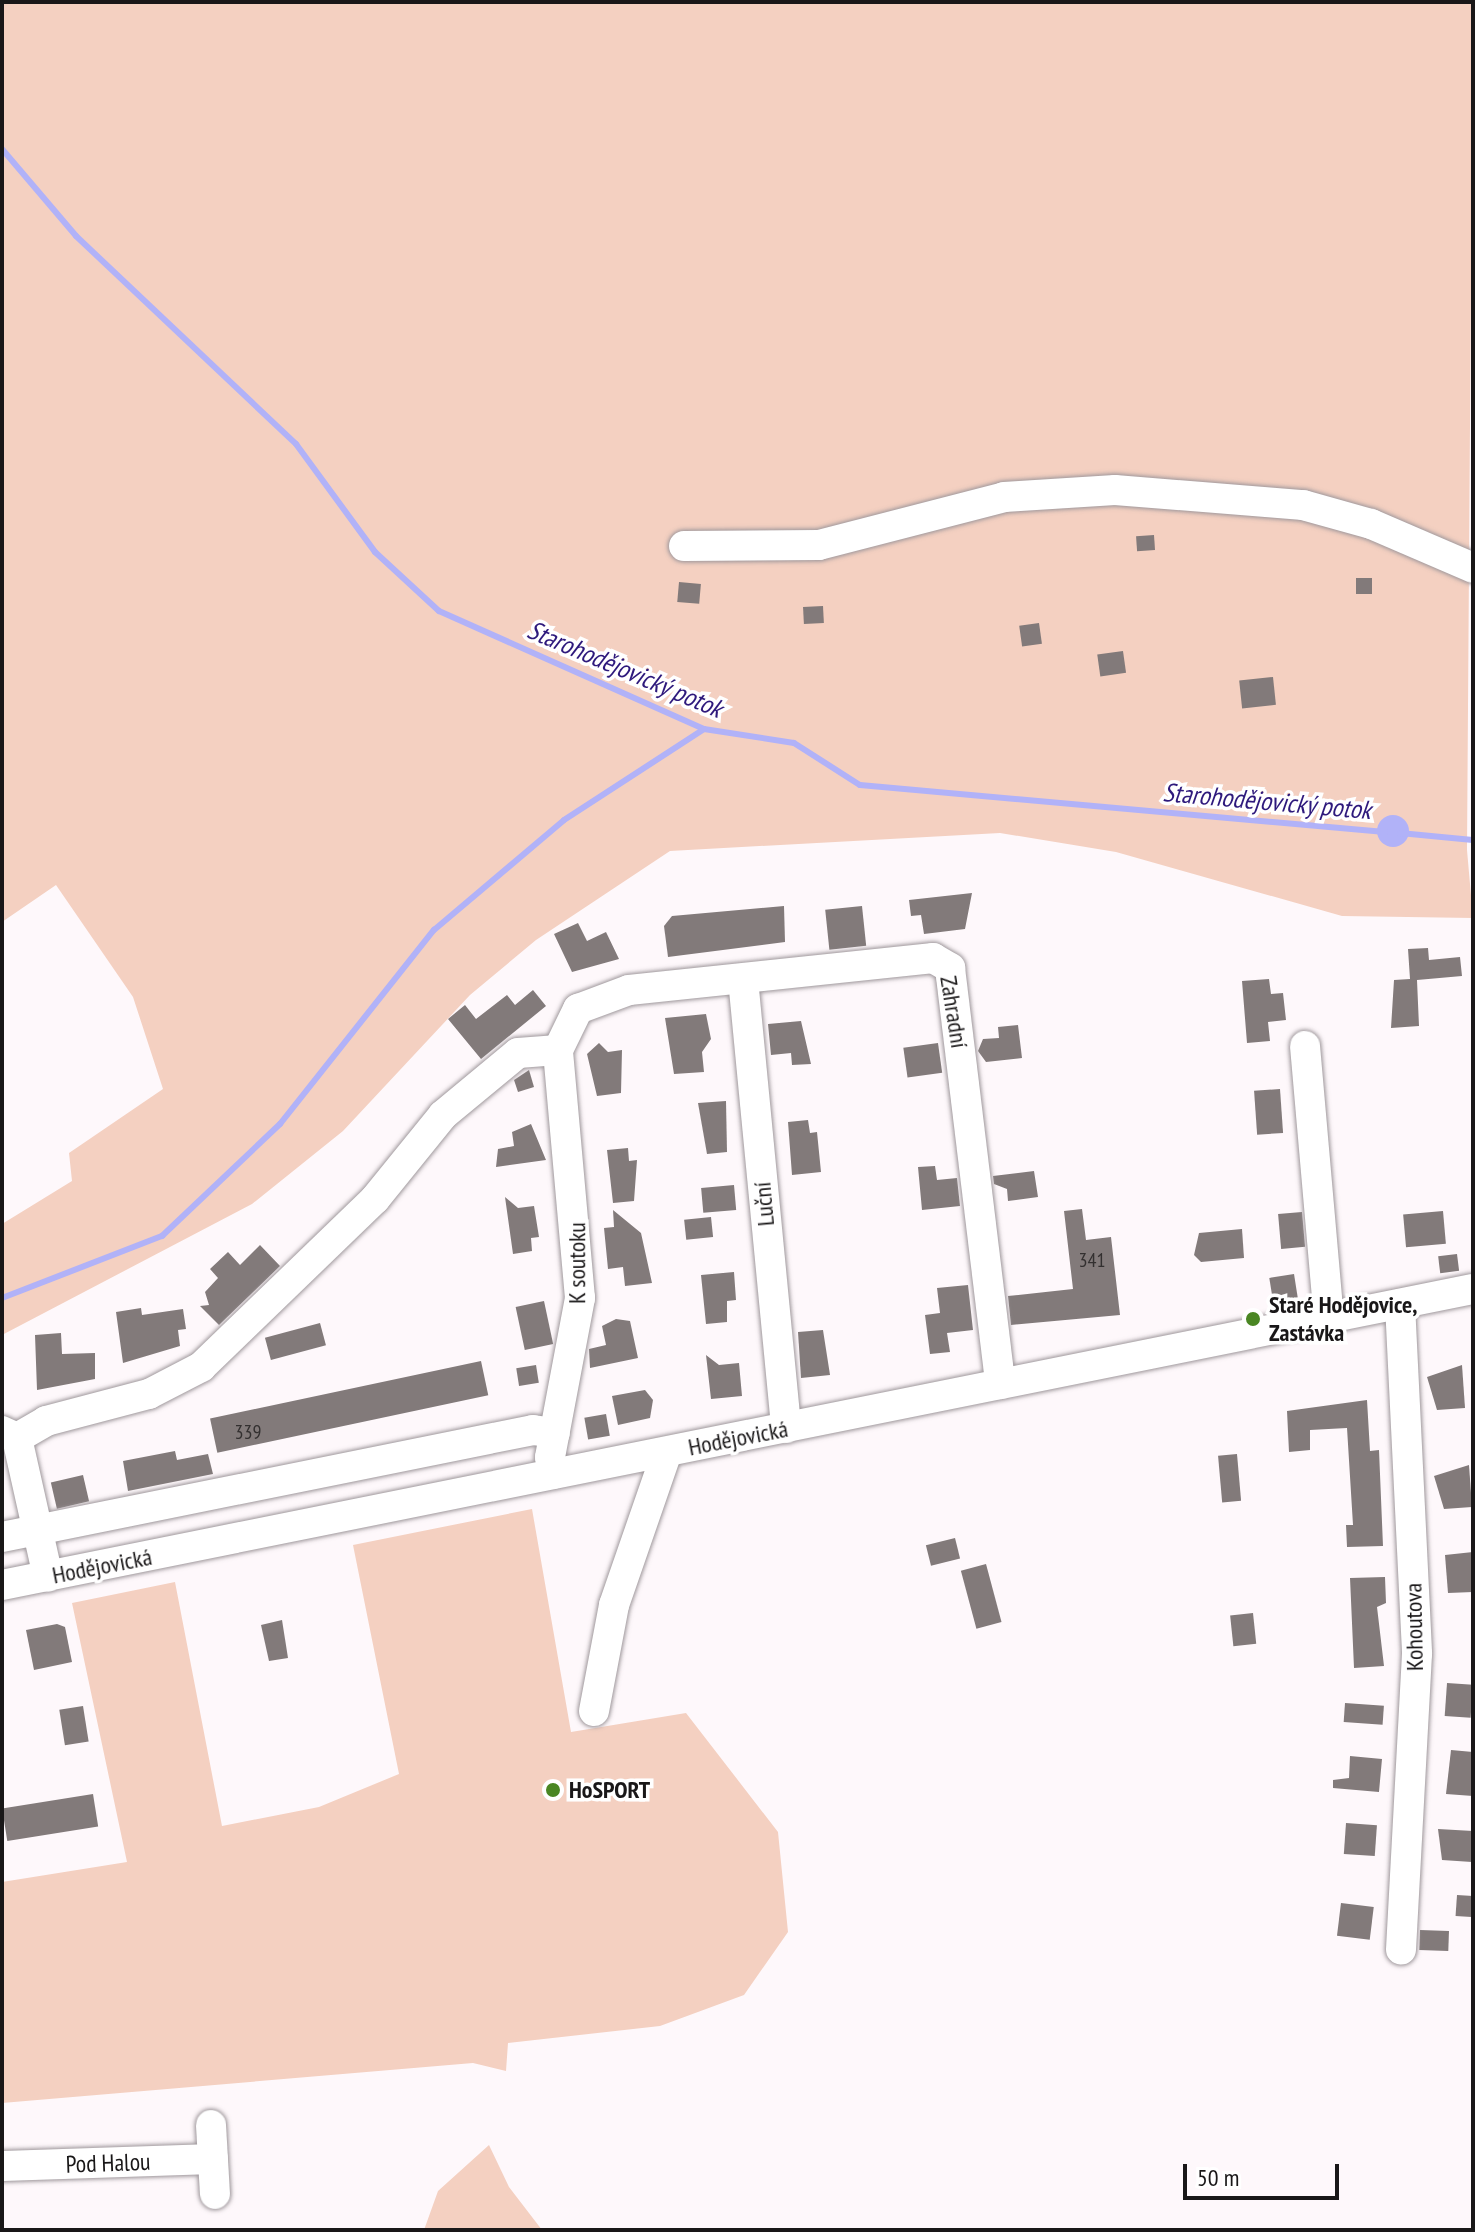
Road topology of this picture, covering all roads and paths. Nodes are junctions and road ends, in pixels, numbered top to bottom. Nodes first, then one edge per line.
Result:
1 (684, 546) dead end
2 (1473, 568) edge
3 (743, 979) junction
4 (1305, 1046) dead end
5 (558, 1050) junction
6 (1473, 1289) edge
7 (1400, 1304) junction
8 (1329, 1318) junction
9 (1000, 1384) junction
10 (786, 1428) junction
11 (555, 1433) junction
12 (10, 1434) edge
13 (667, 1452) junction
14 (553, 1474) junction
15 (213, 1498) junction
16 (39, 1532) junction
17 (2, 1537) edge
18 (213, 1544) junction
19 (48, 1577) junction
20 (2, 1585) edge
21 (594, 1711) dead end
22 (1401, 1950) dead end
23 (211, 2125) dead end
24 (213, 2159) junction
25 (2, 2166) edge
26 (215, 2194) dead end

1 - 2 street
3 - 5 street, Zahradní
3 - 9 street, Zahradní
3 - 10 street, Luční
4 - 8 street
5 - 11 street, K soutoku
5 - 12 street
6 - 7 street, Hodějovická
7 - 8 street, Hodějovická
7 - 22 street, Kohoutova
8 - 9 street, Hodějovická
9 - 10 street, Hodějovická
10 - 13 street, Hodějovická
11 - 14 street, K soutoku
11 - 15 street
12 - 16 street
13 - 14 street, Hodějovická
13 - 21 street
14 - 18 street, Hodějovická
15 - 16 street
15 - 18 street
16 - 17 street
16 - 19 street
18 - 19 street, Hodějovická
19 - 20 street, Hodějovická
23 - 24 street
24 - 25 street, Pod Halou
24 - 26 street

